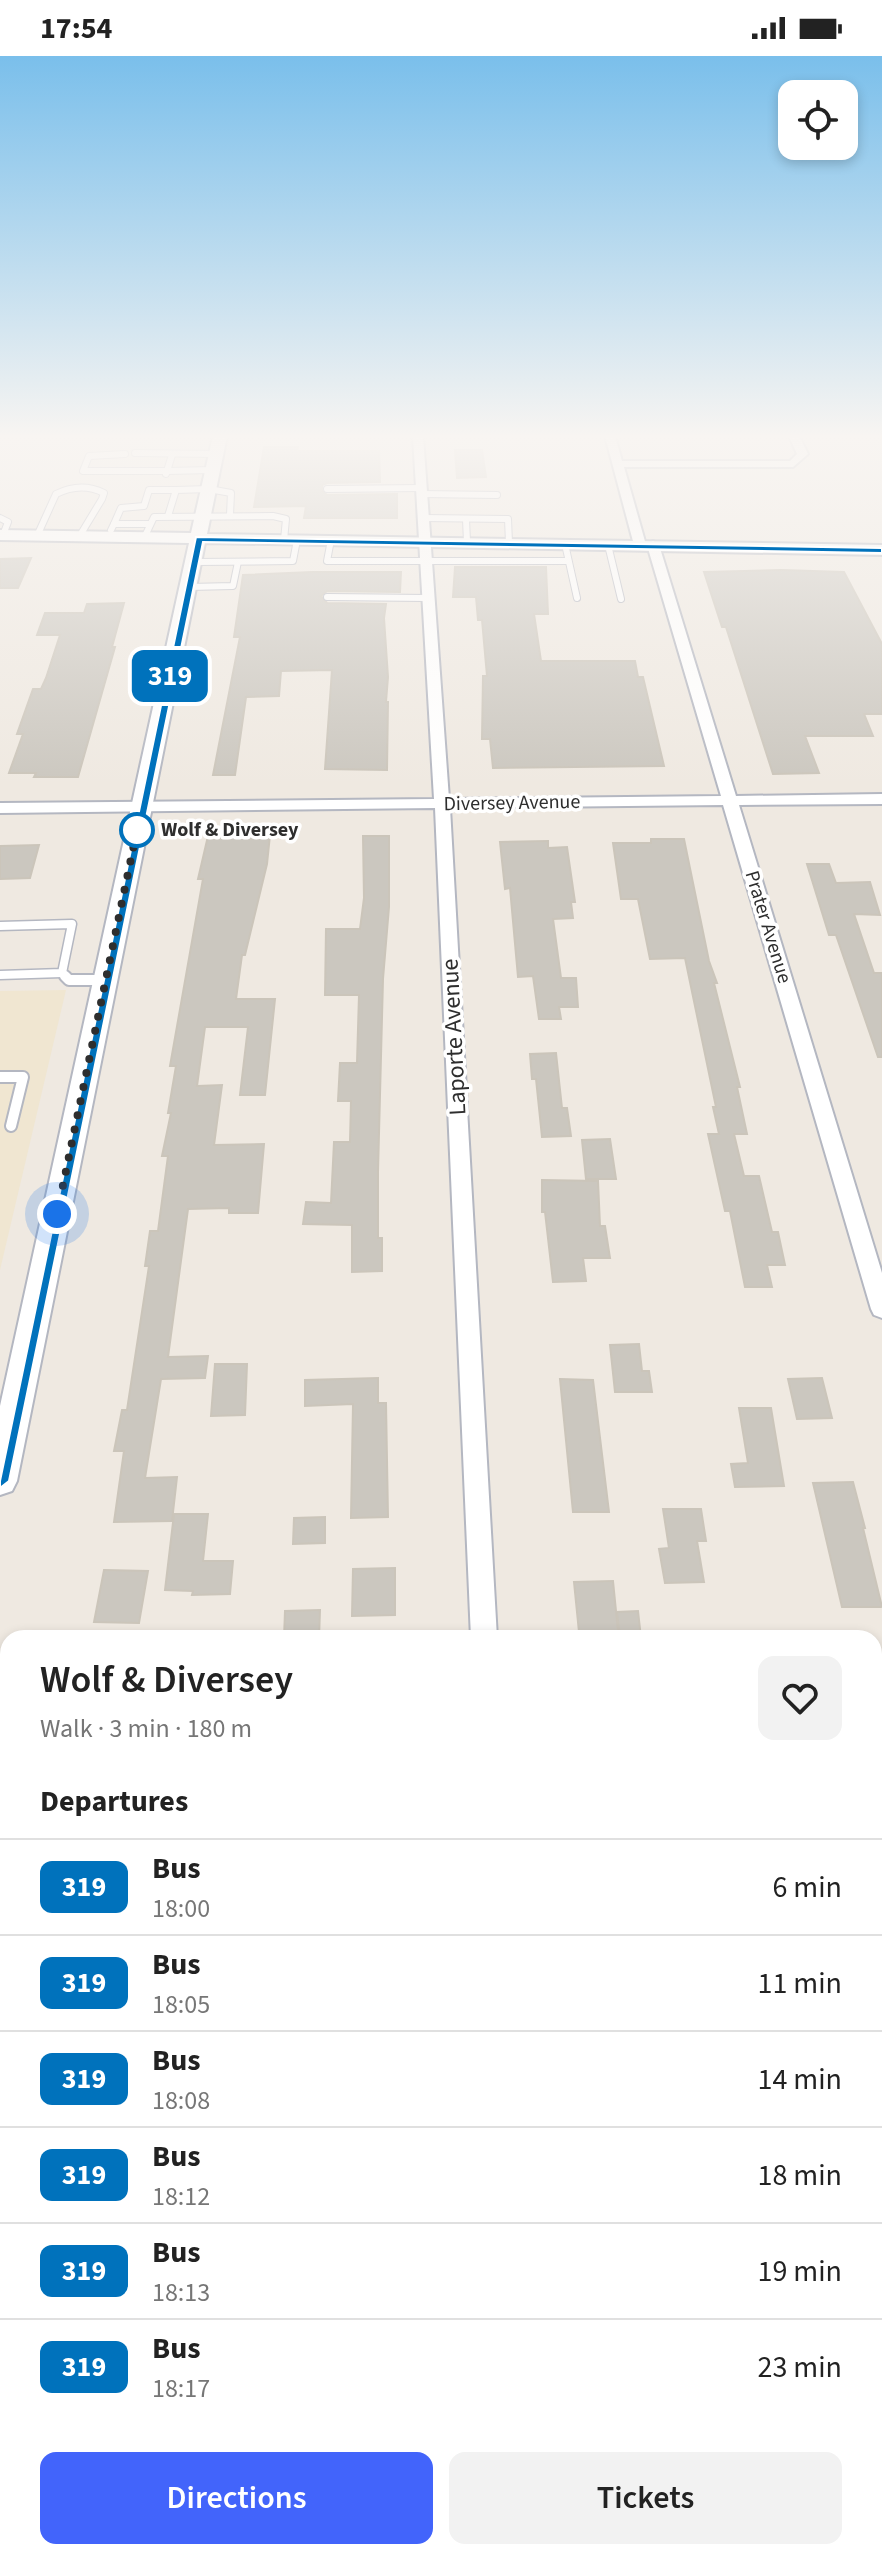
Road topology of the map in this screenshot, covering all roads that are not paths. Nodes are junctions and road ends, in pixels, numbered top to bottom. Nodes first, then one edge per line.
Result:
1 (566, 552) edge
2 (197, 553) edge
3 (292, 553) edge
4 (425, 553) edge
5 (610, 553) edge
6 (649, 553) edge
7 (195, 562) junction
8 (238, 562) junction
9 (189, 587) junction
10 (327, 597) dead end
11 (428, 598) junction
12 (577, 598) dead end
13 (621, 599) dead end
14 (882, 799) edge
15 (730, 800) junction
16 (442, 804) junction
17 (142, 807) junction
18 (0, 808) edge
19 (0, 926) edge
20 (62, 973) junction
21 (0, 975) edge
22 (106, 980) junction
23 (0, 1077) edge
24 (11, 1126) dead end
25 (882, 1309) edge
26 (0, 1481) edge
27 (484, 1630) edge

1 - 12 lane
2 - 7 main road
3 - 8 lane
4 - 11 street, Laporte Avenue
5 - 13 lane
6 - 15 street, Prater Avenue
7 - 8 lane
7 - 9 main road
8 - 9 lane
9 - 17 main road
10 - 11 lane
11 - 16 street, Laporte Avenue
14 - 15 street, Diversey Avenue
15 - 16 street, Diversey Avenue
15 - 25 street, Prater Avenue
16 - 17 street, Diversey Avenue
16 - 27 street, Laporte Avenue
17 - 18 street, Diversey Avenue
17 - 22 main road
19 - 20 lane
20 - 21 lane
20 - 22 lane
22 - 26 main road
23 - 24 lane

